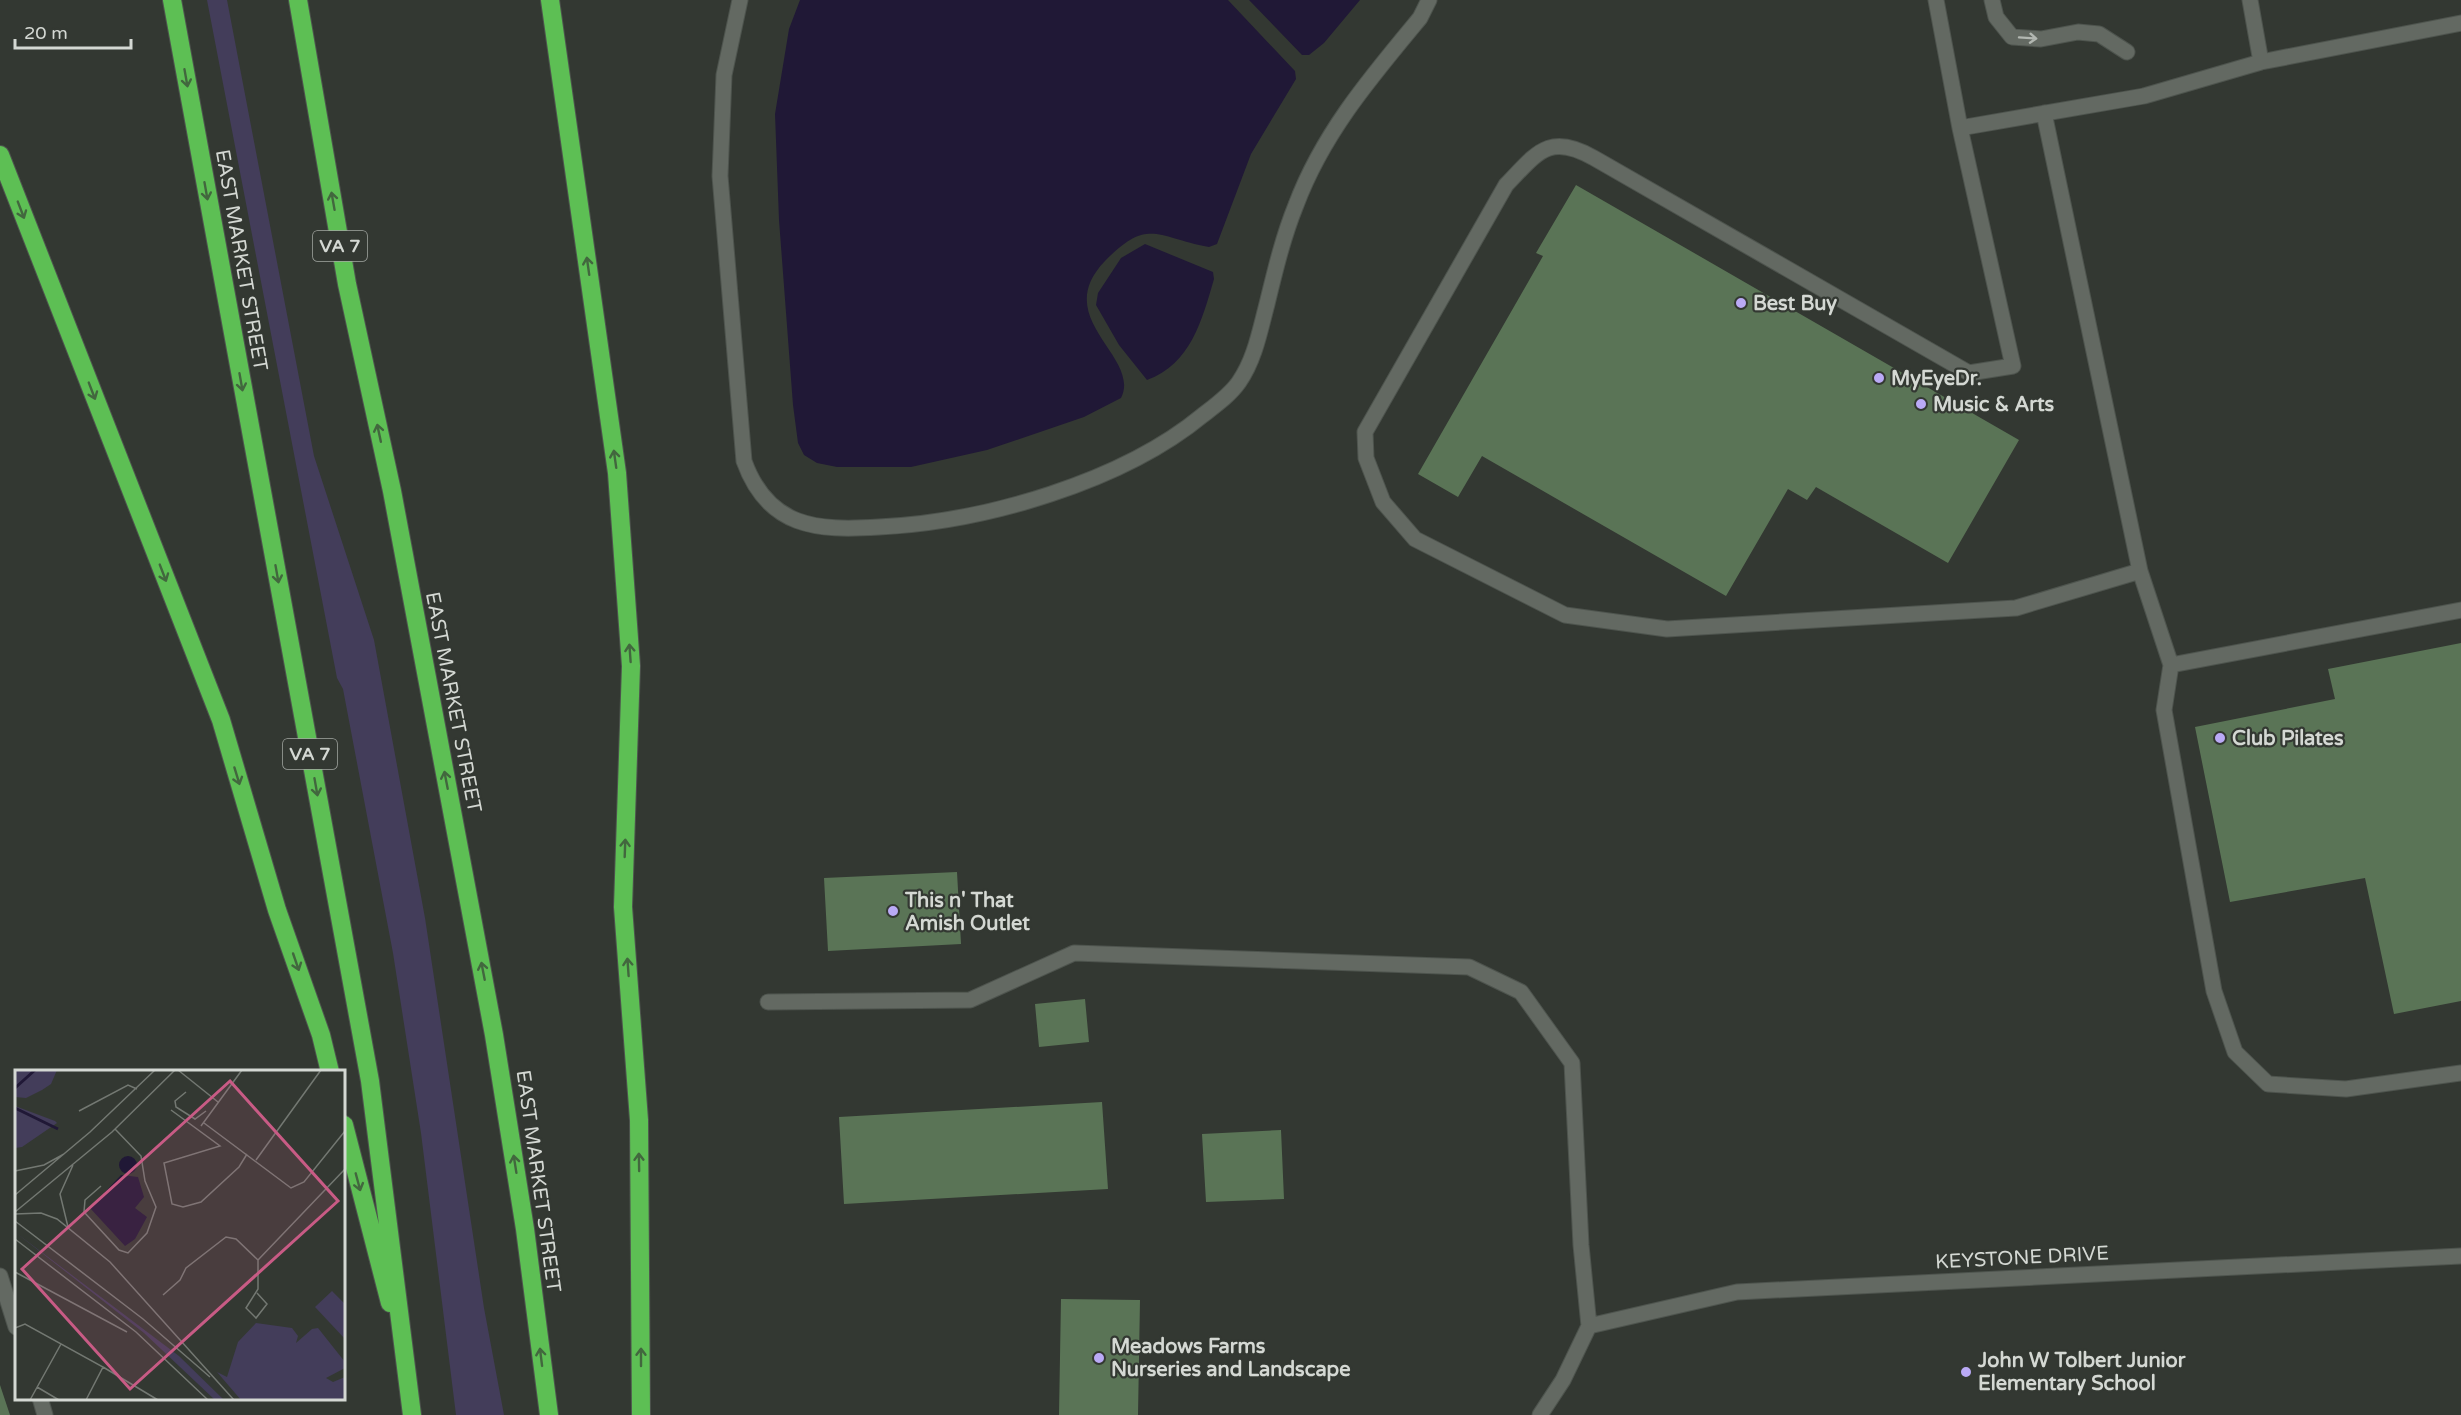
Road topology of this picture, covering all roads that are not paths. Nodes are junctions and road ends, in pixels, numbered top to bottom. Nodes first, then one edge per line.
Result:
1 (172, 0) edge
2 (298, 0) edge
3 (550, 0) edge
4 (740, 0) edge
5 (1429, 0) edge
6 (1936, 0) edge
7 (1992, 0) edge
8 (2250, 0) edge
9 (2461, 23) edge
10 (2127, 52) dead end
11 (2261, 62) junction
12 (2044, 113) junction
13 (1960, 128) junction
14 (0, 155) edge
15 (2140, 571) junction
16 (2461, 610) edge
17 (2171, 665) junction
18 (768, 1002) dead end
19 (330, 1070) edge
20 (2461, 1073) edge
21 (345, 1129) edge
22 (2461, 1256) edge
23 (0, 1276) edge
24 (15, 1324) edge
25 (1589, 1326) junction
26 (410, 1377) junction
27 (40, 1400) edge
28 (45, 1415) edge
29 (412, 1415) edge
30 (549, 1415) edge
31 (641, 1415) edge
32 (1540, 1415) edge

1 -> 26 highway, EAST MARKET STREET / VA 7
30 -> 2 highway, EAST MARKET STREET / VA 7
31 -> 3 highway
4 - 5 street
6 - 13 street
7 -> 10 street
8 - 11 street
9 - 11 street
11 - 12 street
12 - 13 street
12 - 15 street
13 - 15 street
14 -> 19 highway
15 - 17 street
16 - 17 street
17 - 20 street
18 - 25 street
21 -> 26 highway
22 - 25 street, KEYSTONE DRIVE
23 - 24 street
25 - 32 street
26 - 29 highway, EAST MARKET STREET / VA 7
27 - 28 street

